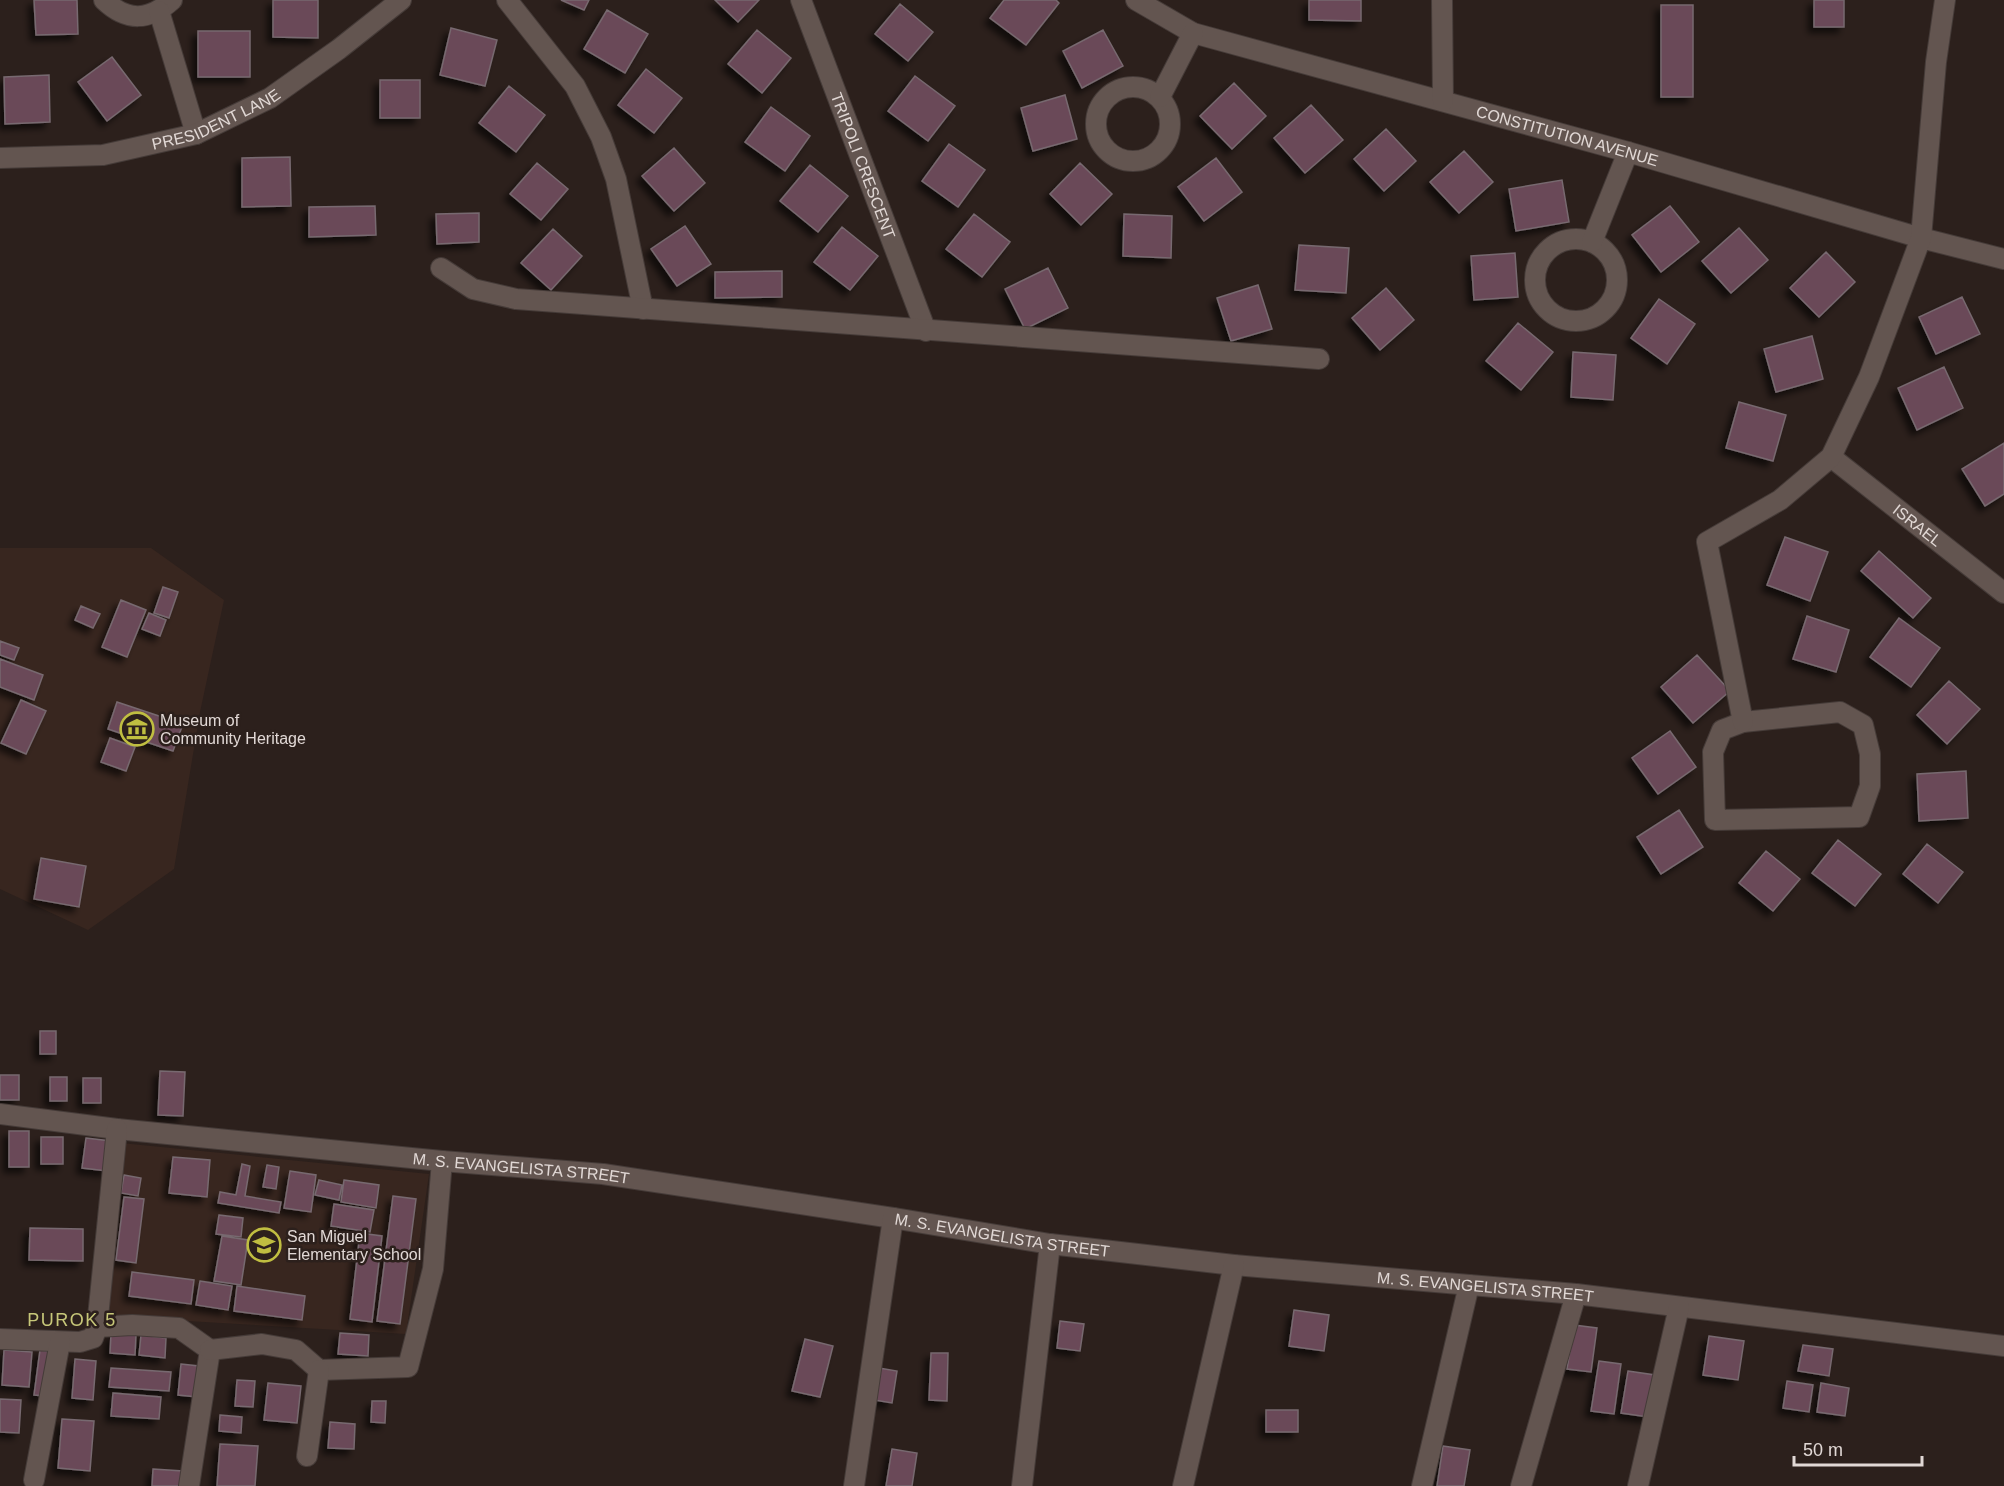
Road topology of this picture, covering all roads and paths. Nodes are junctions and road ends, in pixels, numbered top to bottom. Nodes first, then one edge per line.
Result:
1 (104, 0) edge
2 (401, 0) edge
3 (507, 0) edge
4 (801, 0) edge
5 (1136, 0) edge
6 (1442, 0) edge
7 (1945, 0) edge
8 (166, 6) edge
9 (1193, 33) junction
10 (1160, 97) dead end
11 (1443, 101) junction
12 (196, 134) junction
13 (1628, 152) junction
14 (0, 158) edge
15 (1921, 238) junction
16 (1592, 242) junction
17 (2004, 259) edge
18 (441, 268) dead end
19 (643, 309) junction
20 (926, 330) junction
21 (1319, 359) dead end
22 (1831, 457) junction
23 (2004, 593) edge
24 (1743, 722) junction
25 (0, 1114) edge
26 (117, 1129) junction
27 (442, 1161) junction
28 (894, 1218) junction
29 (1050, 1244) junction
30 (1234, 1265) junction
31 (1469, 1285) junction
32 (1576, 1294) junction
33 (1679, 1307) junction
34 (97, 1327) junction
35 (0, 1339) edge
36 (60, 1342) junction
37 (2004, 1346) edge
38 (210, 1350) junction
39 (319, 1370) junction
40 (307, 1456) dead end
41 (34, 1480) dead end
42 (189, 1486) edge
43 (854, 1486) edge
44 (1022, 1486) edge
45 (1183, 1486) edge
46 (1422, 1486) edge
47 (1521, 1486) edge
48 (1638, 1486) edge

1 - 8 street
2 - 12 street, PRESIDENT LANE
3 - 19 street
4 - 20 street, TRIPOLI CRESCENT
5 - 9 street, CONSTITUTION AVENUE
6 - 11 street
7 - 15 street
8 - 12 street
9 - 10 street
9 - 11 street, CONSTITUTION AVENUE
11 - 13 street, CONSTITUTION AVENUE
12 - 14 street, PRESIDENT LANE
13 - 15 street, CONSTITUTION AVENUE
13 - 16 street
15 - 17 street, CONSTITUTION AVENUE
15 - 22 street
16 - 16 street
18 - 19 street
19 - 20 street
20 - 21 street
22 - 23 street, ISRAEL
22 - 24 street
24 - 24 street
25 - 26 street, M. S. EVANGELISTA STREET
26 - 27 street, M. S. EVANGELISTA STREET
26 - 34 street
27 - 28 street, M. S. EVANGELISTA STREET
27 - 39 street
28 - 29 street, M. S. EVANGELISTA STREET
28 - 43 street
29 - 30 street, M. S. EVANGELISTA STREET
29 - 44 street
30 - 31 street, M. S. EVANGELISTA STREET
30 - 45 street
31 - 32 street, M. S. EVANGELISTA STREET
31 - 46 street
32 - 33 street, M. S. EVANGELISTA STREET
32 - 47 street
33 - 37 street, M. S. EVANGELISTA STREET
33 - 48 street
34 - 36 street
34 - 38 street
35 - 36 street
36 - 41 street
38 - 39 street
38 - 42 street
39 - 40 street

